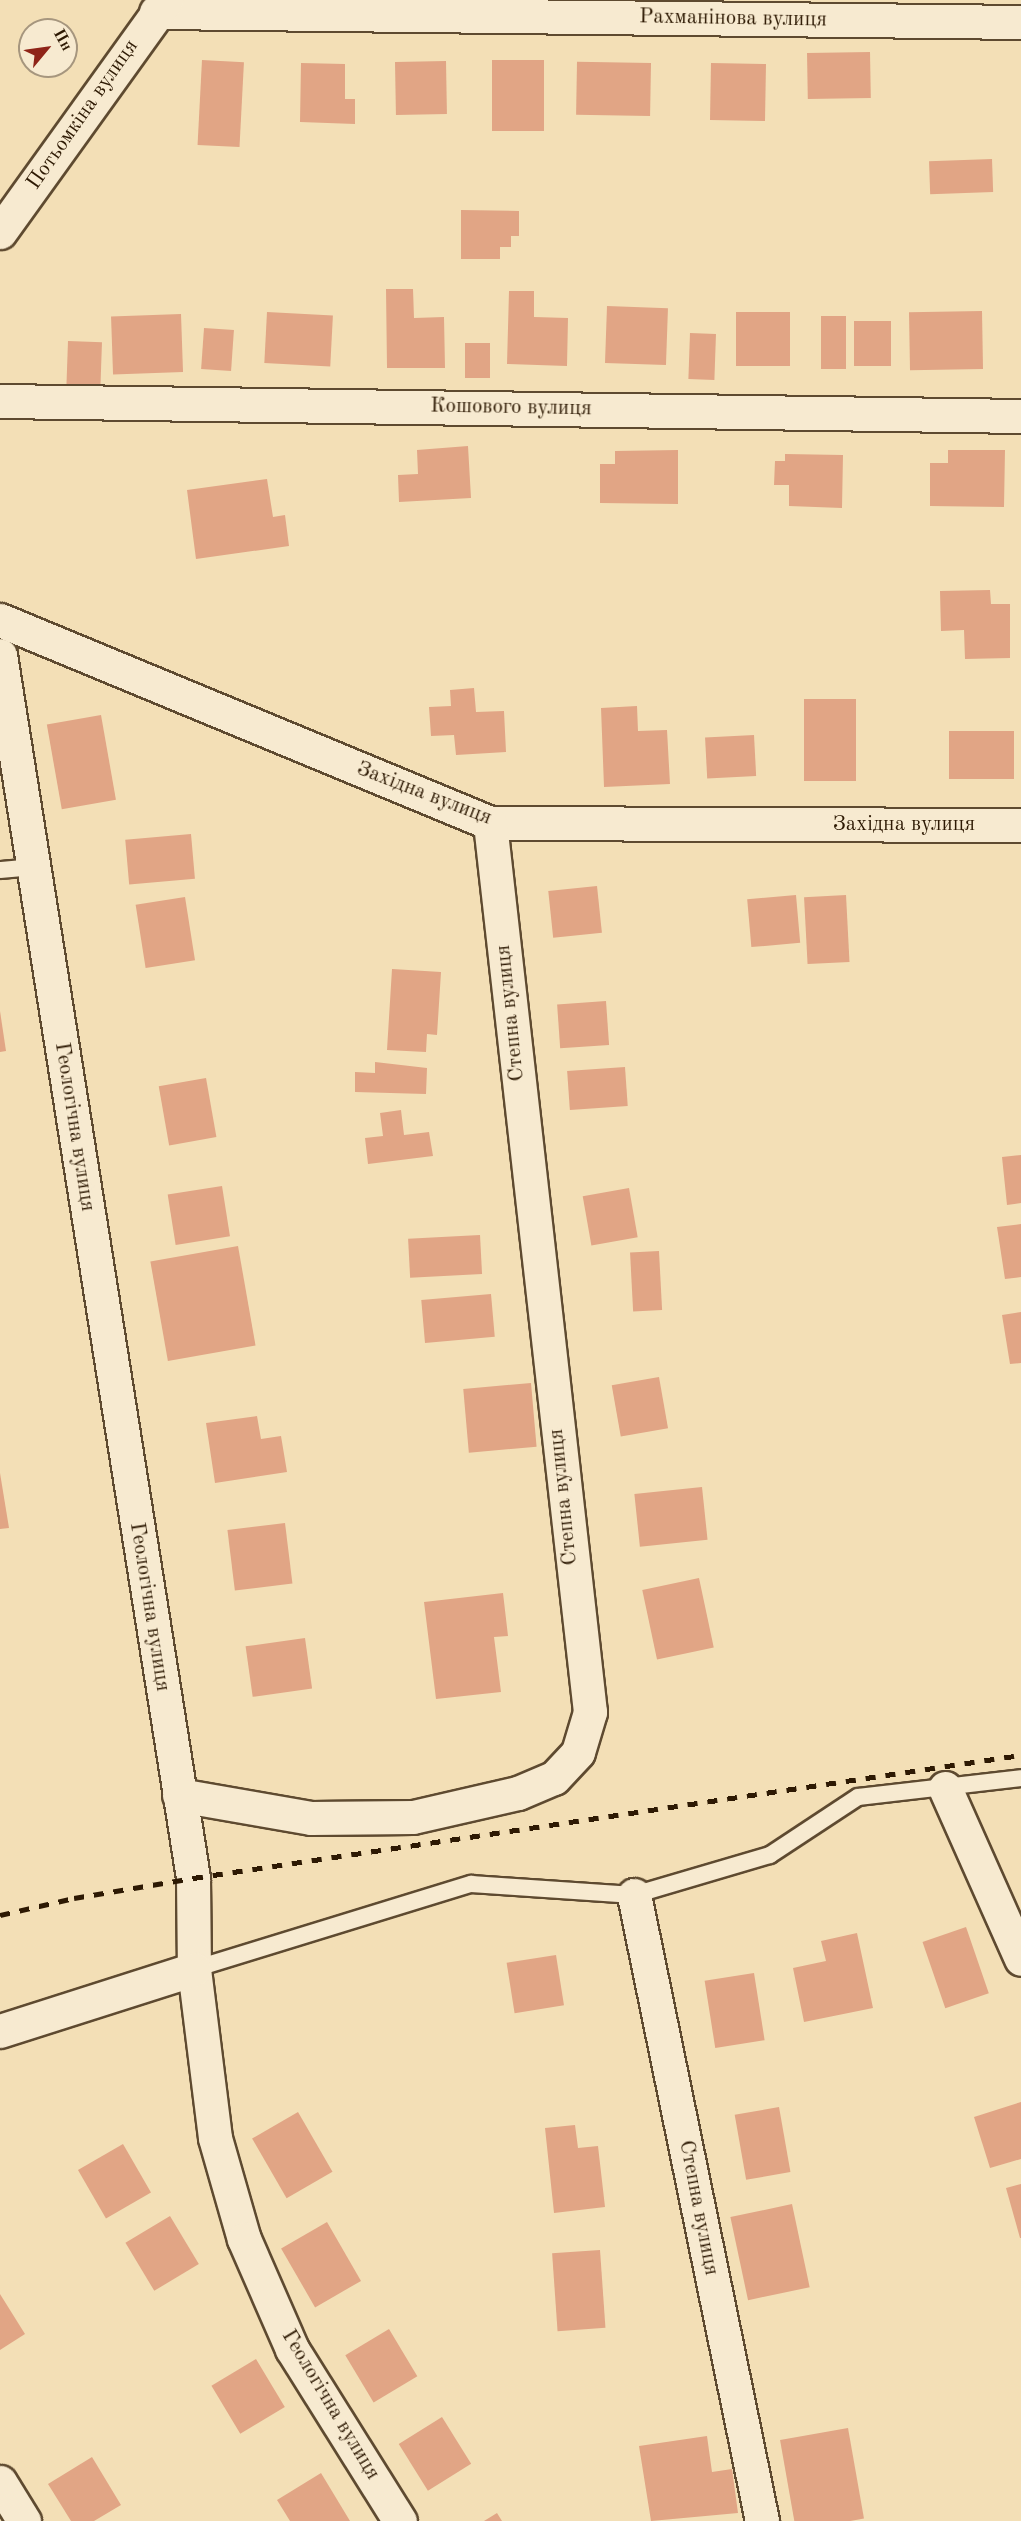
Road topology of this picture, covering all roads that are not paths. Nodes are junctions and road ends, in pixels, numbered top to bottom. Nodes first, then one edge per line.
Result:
1 (161, 6) edge
2 (1021, 22) edge
3 (0, 232) edge
4 (0, 401) edge
5 (1021, 416) edge
6 (0, 620) edge
7 (0, 655) edge
8 (13, 814) edge
9 (490, 823) junction
10 (1021, 825) edge
11 (34, 867) junction
12 (0, 870) edge
13 (1021, 1778) edge
14 (945, 1788) junction
15 (179, 1794) junction
16 (634, 1895) junction
17 (1021, 1959) edge
18 (194, 1969) junction
19 (0, 2031) edge
20 (0, 2482) edge
21 (24, 2521) edge
22 (400, 2521) edge
23 (762, 2521) edge

1 - 2 street, Рахманінова вулиця
1 - 3 street, Потьомкіна вулиця
4 - 5 street, Кошового вулиця
6 - 9 street, Західна вулиця
7 - 8 street, Геологічна вулиця
8 - 11 street, Геологічна вулиця
9 - 10 street, Західна вулиця
9 - 15 street, Степна вулиця
11 - 12 lane
11 - 15 street, Геологічна вулиця
13 - 14 lane
14 - 16 lane
14 - 17 street
15 - 18 street, Геологічна вулиця
16 - 18 lane
16 - 23 street, Степна вулиця
18 - 19 street
18 - 22 street, Геологічна вулиця
20 - 21 street

